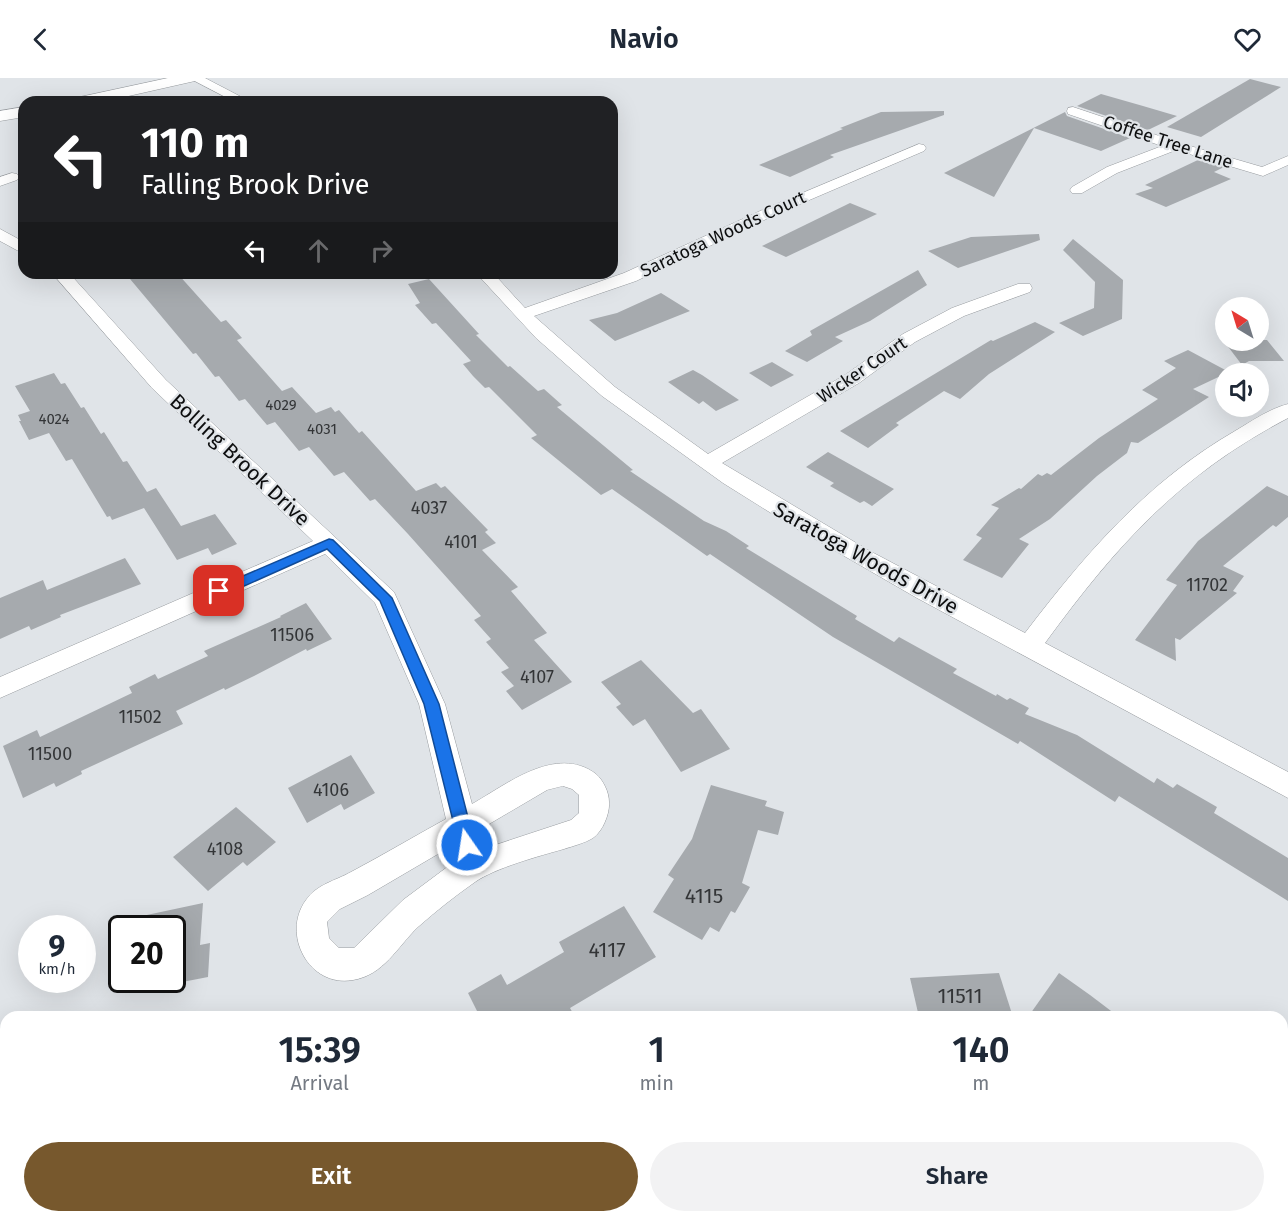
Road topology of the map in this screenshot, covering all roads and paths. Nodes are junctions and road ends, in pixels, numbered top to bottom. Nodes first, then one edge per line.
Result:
1 (190, 78) edge
2 (195, 78) edge
3 (108, 96) edge
4 (232, 96) edge
5 (1072, 111) dead end
6 (18, 113) edge
7 (0, 116) edge
8 (1175, 146) junction
9 (919, 148) dead end
10 (1288, 160) edge
11 (1077, 190) dead end
12 (0, 234) edge
13 (18, 245) edge
14 (65, 279) edge
15 (490, 279) edge
16 (1024, 288) dead end
17 (524, 314) junction
18 (1288, 410) edge
19 (707, 464) junction
20 (329, 543) junction
21 (1029, 647) junction
22 (0, 688) edge
23 (1288, 786) edge
24 (462, 823) junction
25 (472, 867) junction

1 - 3 main road
2 - 4 street
5 - 8 street, Coffee Tree Lane
6 - 7 main road
8 - 10 street, Coffee Tree Lane
8 - 11 street
9 - 17 street, Saratoga Woods Court
12 - 13 street
14 - 20 street, Bolling Brook Drive
15 - 17 street, Saratoga Woods Drive
16 - 19 street, Wicker Court
17 - 19 street, Saratoga Woods Drive
18 - 21 street
19 - 21 street, Saratoga Woods Drive
20 - 22 street
20 - 24 street, Bolling Brook Drive
21 - 23 street, Saratoga Woods Drive
24 - 25 lane
24 - 25 street
24 - 25 street

